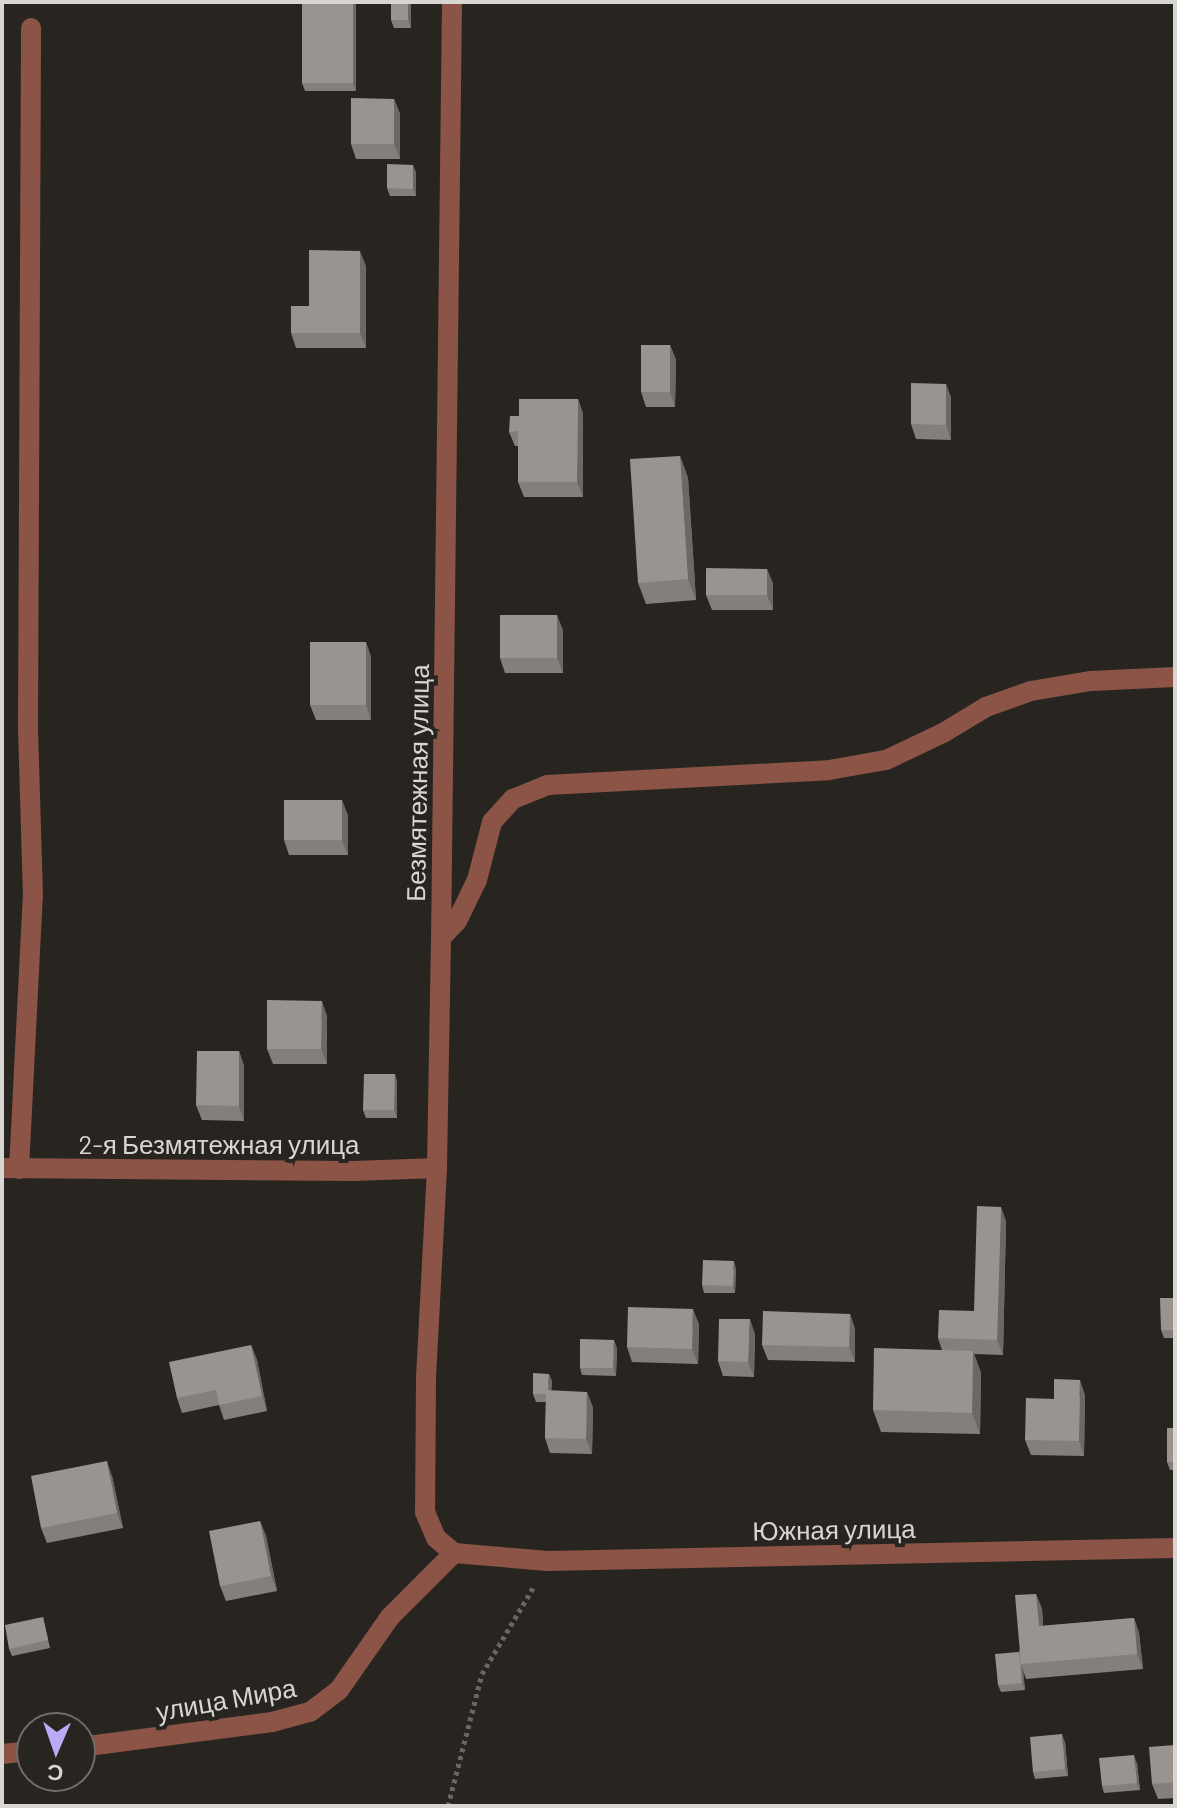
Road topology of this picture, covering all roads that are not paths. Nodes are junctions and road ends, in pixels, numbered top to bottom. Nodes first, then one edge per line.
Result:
1 (452, 2) edge
2 (31, 28) dead end
3 (1175, 677) edge
4 (441, 938) junction
5 (11, 1168) edge
6 (437, 1168) junction
7 (1175, 1548) edge
8 (454, 1553) junction
9 (96, 1745) edge

1 - 4 street, Безмятежная улица
2 - 5 street
3 - 4 street
4 - 6 street, Безмятежная улица
5 - 6 street, 2-я Безмятежная улица
6 - 8 street, Безмятежная улица
7 - 8 street, Южная улица
8 - 9 street, улица Мира

